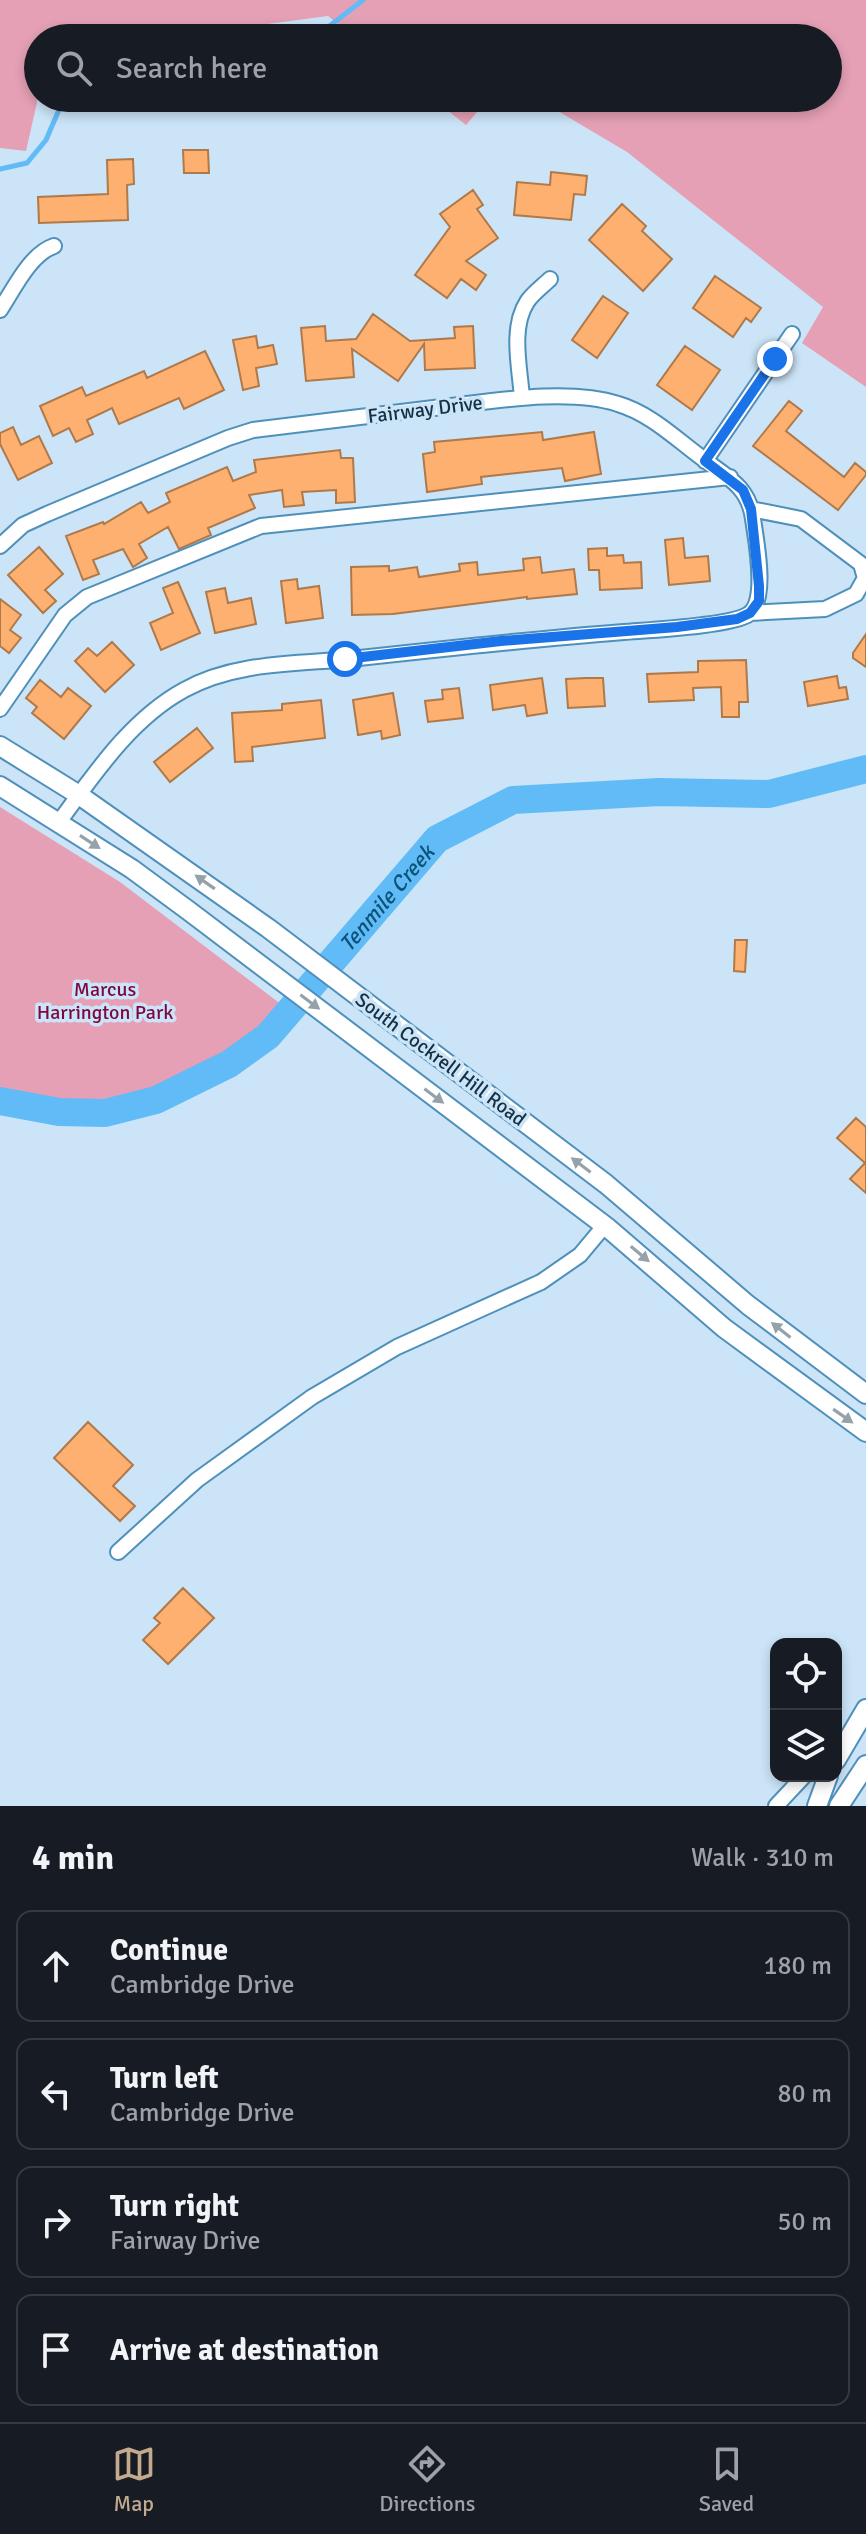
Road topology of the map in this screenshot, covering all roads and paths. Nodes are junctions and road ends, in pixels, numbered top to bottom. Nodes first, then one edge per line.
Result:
1 (54, 246) dead end
2 (550, 279) dead end
3 (0, 310) edge
4 (792, 334) dead end
5 (522, 398) junction
6 (705, 461) junction
7 (730, 477) junction
8 (751, 509) junction
9 (0, 546) edge
10 (750, 613) junction
11 (0, 709) edge
12 (0, 746) edge
13 (0, 786) edge
14 (79, 795) junction
15 (59, 822) junction
16 (631, 1203) junction
17 (606, 1227) junction
18 (866, 1394) edge
19 (866, 1432) edge
20 (118, 1552) dead end
21 (866, 1709) edge
22 (842, 1750) edge
23 (866, 1765) edge
24 (798, 1782) edge
25 (826, 1782) edge
26 (776, 1806) edge
27 (817, 1806) edge
28 (839, 1806) edge

1 - 3 street
2 - 5 street
4 - 6 street
5 - 6 street, Fairway Drive
5 - 9 street, Fairway Drive
6 - 7 street, Fairway Drive
7 - 8 street
7 - 11 street
8 - 10 street
8 - 10 street
10 - 14 street
12 - 14 main road, South Cockrell Hill Road
13 - 15 main road, South Cockrell Hill Road
14 - 15 street
16 -> 14 main road, South Cockrell Hill Road
15 -> 17 main road, South Cockrell Hill Road
16 - 17 main road
18 -> 16 main road, South Cockrell Hill Road
17 -> 19 main road, South Cockrell Hill Road
17 - 20 street
21 - 22 main road
23 - 28 main road
24 - 26 street
25 - 27 main road

